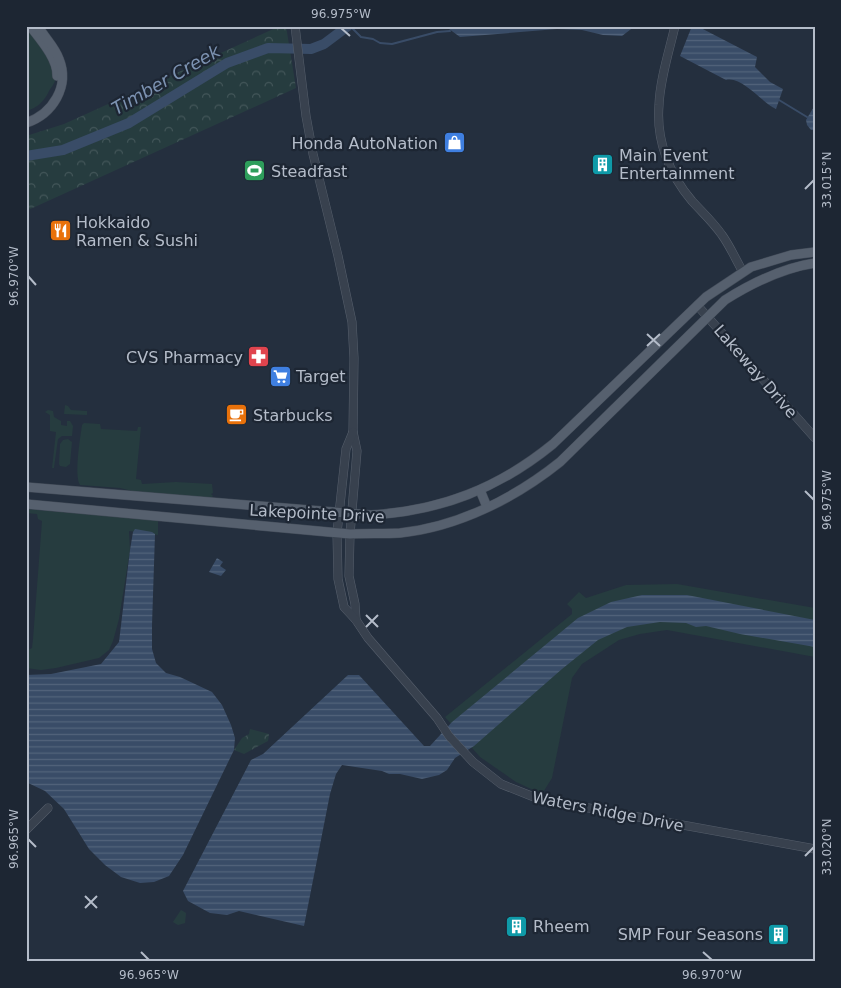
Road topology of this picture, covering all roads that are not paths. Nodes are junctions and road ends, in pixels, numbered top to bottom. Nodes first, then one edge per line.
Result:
1 (30, 26) edge
2 (38, 26) edge
3 (295, 26) edge
4 (675, 26) edge
5 (26, 116) edge
6 (26, 123) edge
7 (815, 252) edge
8 (815, 263) edge
9 (743, 272) junction
10 (697, 305) junction
11 (708, 316) junction
12 (681, 319) junction
13 (693, 330) junction
14 (568, 430) junction
15 (353, 432) junction
16 (815, 438) edge
17 (580, 442) junction
18 (26, 487) edge
19 (480, 490) junction
20 (217, 503) junction
21 (26, 504) edge
22 (487, 507) junction
23 (340, 513) junction
24 (352, 514) junction
25 (217, 522) junction
26 (337, 532) junction
27 (350, 534) junction
28 (356, 620) junction
29 (48, 808) dead end
30 (26, 830) edge
31 (815, 849) edge

1 - 5 main road
2 - 6 main road
3 - 15 street, Waters Ridge Drive
4 - 9 street
7 - 9 main road, Lakepointe Drive
8 - 11 main road, Lakepointe Drive
9 - 10 main road, Lakepointe Drive
10 - 11 street, Lakeway Drive
10 - 12 main road, Lakepointe Drive
11 - 13 main road, Lakepointe Drive
11 - 16 street, Lakeway Drive
12 - 13 main road
12 - 14 main road, Lakepointe Drive
13 - 17 main road, Lakepointe Drive
14 - 17 main road
14 - 19 main road, Lakepointe Drive
15 - 23 street, Waters Ridge Drive
15 - 24 street, Waters Ridge Drive
17 - 22 main road, Lakepointe Drive
18 - 20 main road, Lakepointe Drive
19 - 22 main road
19 - 24 main road, Lakepointe Drive
20 - 23 main road, Lakepointe Drive
20 - 25 main road
21 - 25 main road, Lakepointe Drive
22 - 27 main road, Lakepointe Drive
23 - 24 main road, Lakepointe Drive
23 - 26 street, Waters Ridge Drive
24 - 27 street, Waters Ridge Drive
25 - 26 main road, Lakepointe Drive
26 - 27 main road, Lakepointe Drive
26 - 28 street, Waters Ridge Drive
27 - 28 street, Waters Ridge Drive
28 - 31 street, Waters Ridge Drive
29 - 30 street

